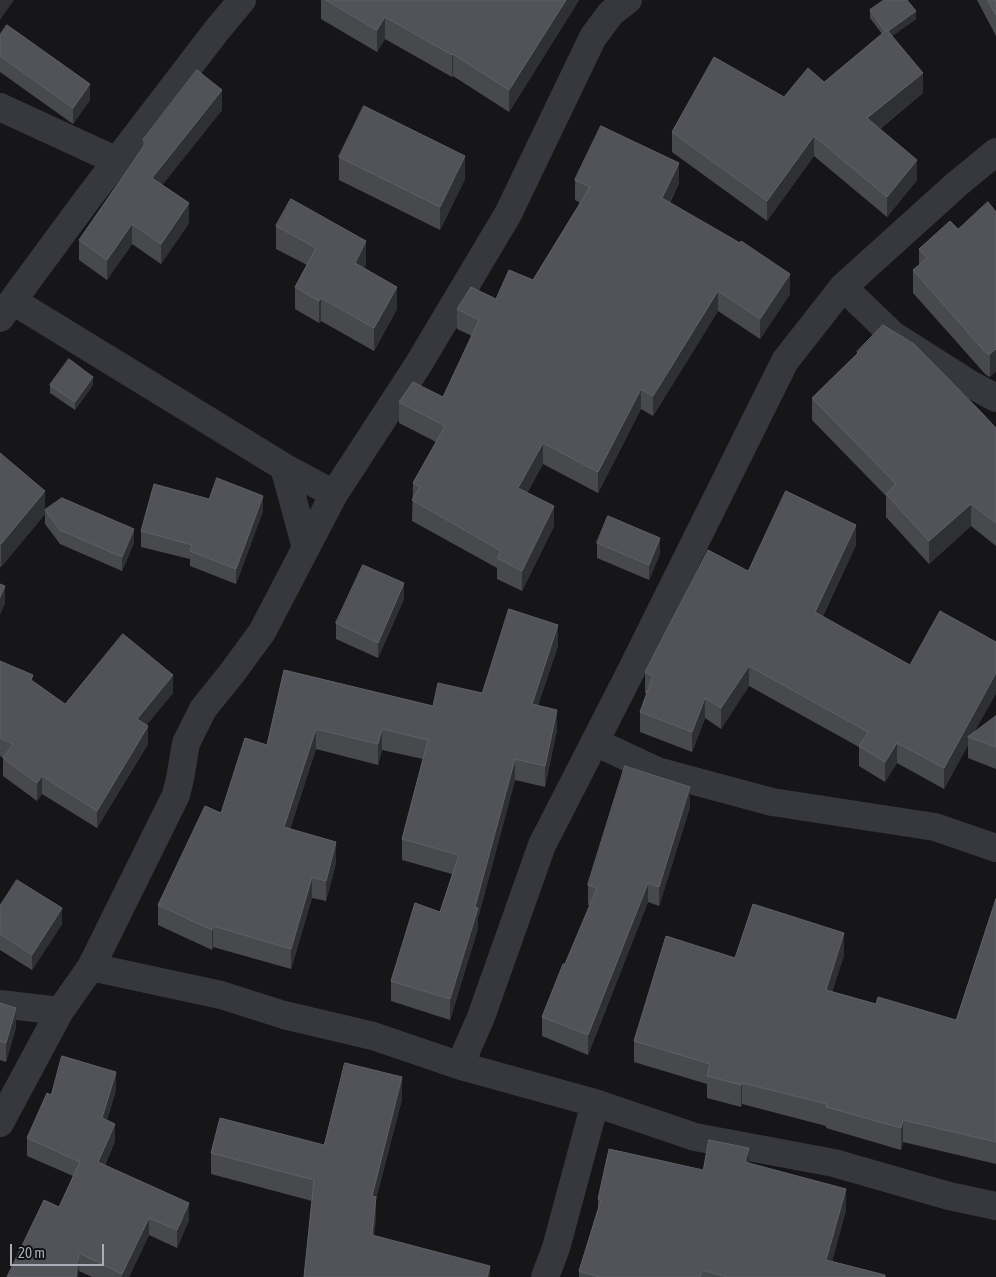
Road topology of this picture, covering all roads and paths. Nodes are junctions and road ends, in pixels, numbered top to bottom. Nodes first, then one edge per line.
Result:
1 (242, 0) edge
2 (628, 0) edge
3 (0, 107) edge
4 (996, 152) edge
5 (117, 161) junction
6 (843, 287) junction
7 (6, 310) edge
8 (996, 398) edge
9 (284, 467) junction
10 (334, 494) junction
11 (306, 548) junction
12 (595, 742) junction
13 (996, 848) edge
14 (91, 967) junction
15 (0, 1004) edge
16 (60, 1011) junction
17 (461, 1066) junction
18 (595, 1102) junction
19 (0, 1123) edge
20 (996, 1206) edge
21 (545, 1277) edge

1 - 5 street
2 - 10 street
3 - 5 street
4 - 6 street
5 - 7 street
6 - 8 street
6 - 12 street
7 - 9 street
9 - 10 street
9 - 11 street
10 - 11 street
11 - 14 street
12 - 13 street
12 - 17 street
14 - 16 street
14 - 17 street
15 - 16 street
16 - 19 street
17 - 18 street
18 - 20 street
18 - 21 street

